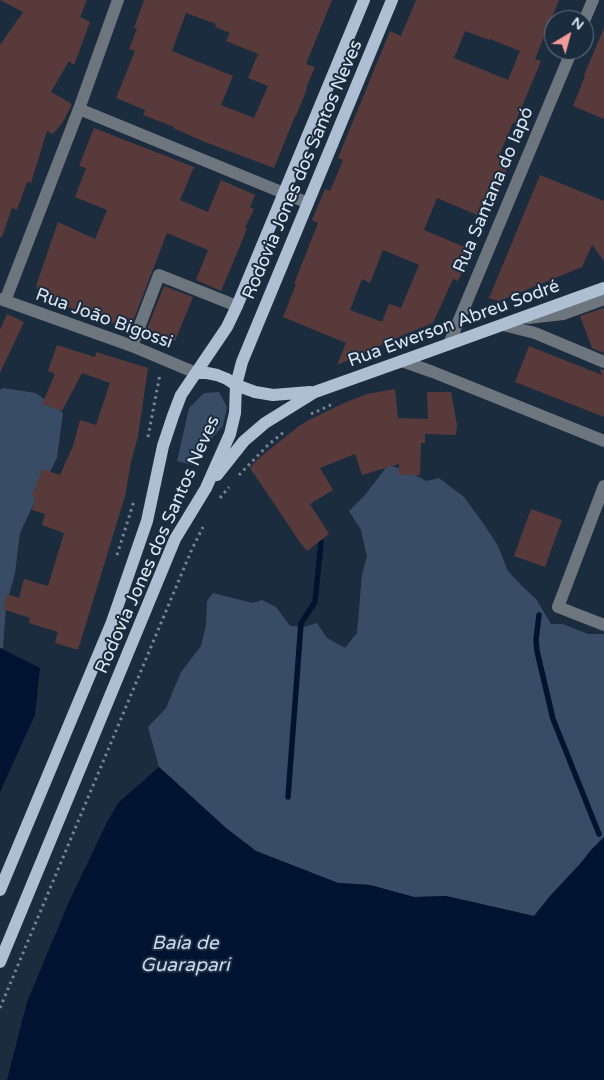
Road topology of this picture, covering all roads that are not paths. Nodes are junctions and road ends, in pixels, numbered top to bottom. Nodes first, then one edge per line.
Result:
1 (118, 0) edge
2 (364, 0) edge
3 (392, 0) edge
4 (568, 60) edge
5 (79, 109) junction
6 (284, 194) junction
7 (308, 203) junction
8 (604, 288) edge
9 (604, 299) edge
10 (2, 300) edge
11 (237, 306) junction
12 (518, 319) junction
13 (503, 324) junction
14 (449, 344) junction
15 (132, 346) junction
16 (402, 362) junction
17 (604, 362) edge
18 (196, 373) junction
19 (236, 384) junction
20 (315, 392) junction
21 (604, 441) edge
22 (604, 486) edge
23 (206, 488) junction
24 (604, 625) edge
25 (0, 890) edge
26 (0, 962) edge

1 - 5 street
2 - 6 main road, Rodovia Jones dos Santos Neves
3 - 7 main road, Rodovia Jones dos Santos Neves
4 - 14 street, Rua Santana do Iapó
5 - 6 street
5 - 10 street
6 - 7 street
6 - 11 main road, Rodovia Jones dos Santos Neves
7 - 19 main road, Rodovia Jones dos Santos Neves
8 - 12 main road, Rua Ewerson Abreu Sodré
9 - 12 street
10 - 15 street, Rua João Bigossi
11 - 15 street
11 - 18 main road, Rodovia Jones dos Santos Neves
12 - 13 main road, Rua Ewerson Abreu Sodré
13 - 14 main road, Rua Ewerson Abreu Sodré
13 - 17 street
14 - 16 main road, Rua Ewerson Abreu Sodré
15 - 18 street, Rua João Bigossi
16 - 20 main road, Rua Ewerson Abreu Sodré
16 - 21 street
18 - 19 main road, Rua Ewerson Abreu Sodré
18 - 25 main road, Rodovia Jones dos Santos Neves
19 - 20 main road, Rua Ewerson Abreu Sodré
19 - 23 main road, Rodovia Jones dos Santos Neves
20 - 23 main road, Rua Ewerson Abreu Sodré
22 - 24 street
23 - 26 main road, Rodovia Jones dos Santos Neves

